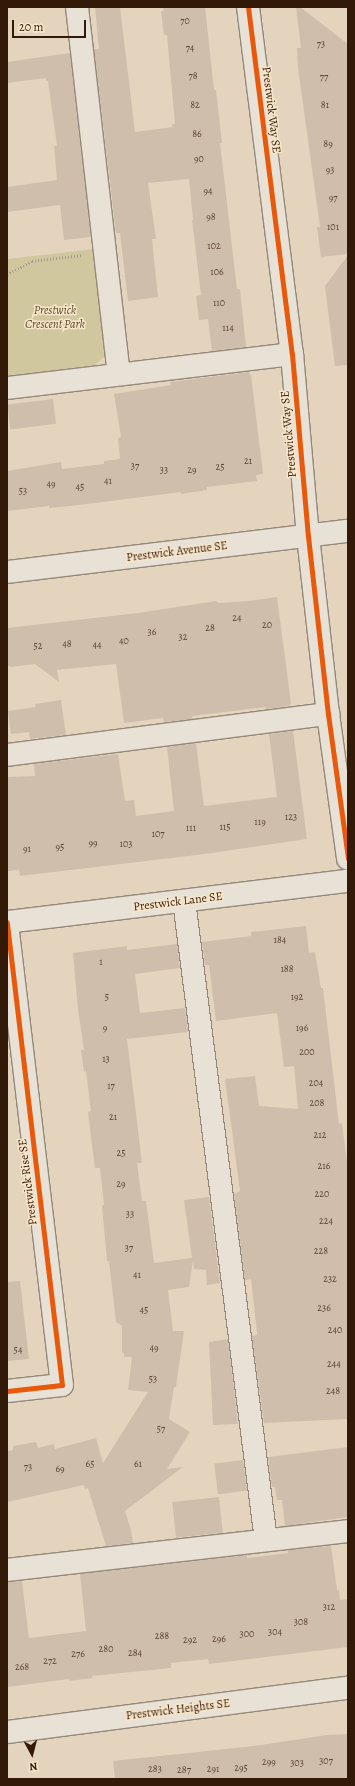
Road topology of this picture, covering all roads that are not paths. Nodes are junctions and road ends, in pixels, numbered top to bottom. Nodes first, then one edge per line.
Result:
1 (77, 7) edge
2 (248, 7) edge
3 (292, 354) junction
4 (119, 374) junction
5 (7, 388) edge
6 (348, 531) edge
7 (308, 536) junction
8 (7, 572) edge
9 (328, 714) junction
10 (7, 755) edge
11 (348, 859) edge
12 (348, 881) edge
13 (184, 901) junction
14 (7, 922) edge
15 (7, 1391) edge
16 (348, 1531) edge
17 (266, 1540) junction
18 (7, 1570) edge
19 (348, 1688) edge
20 (7, 1732) edge

1 - 4 street
2 - 3 street, Prestwick Way SE
3 - 4 street
3 - 7 street, Prestwick Way SE
4 - 5 street
6 - 7 street, Prestwick Avenue SE
7 - 8 street, Prestwick Avenue SE
7 - 9 street, Prestwick Way SE
9 - 10 street
9 - 11 street, Prestwick Way SE
12 - 13 street, Prestwick Lane SE
13 - 14 street, Prestwick Lane SE
13 - 17 street
14 - 15 street, Prestwick Rise SE
16 - 17 street
17 - 18 street
19 - 20 street, Prestwick Heights SE

